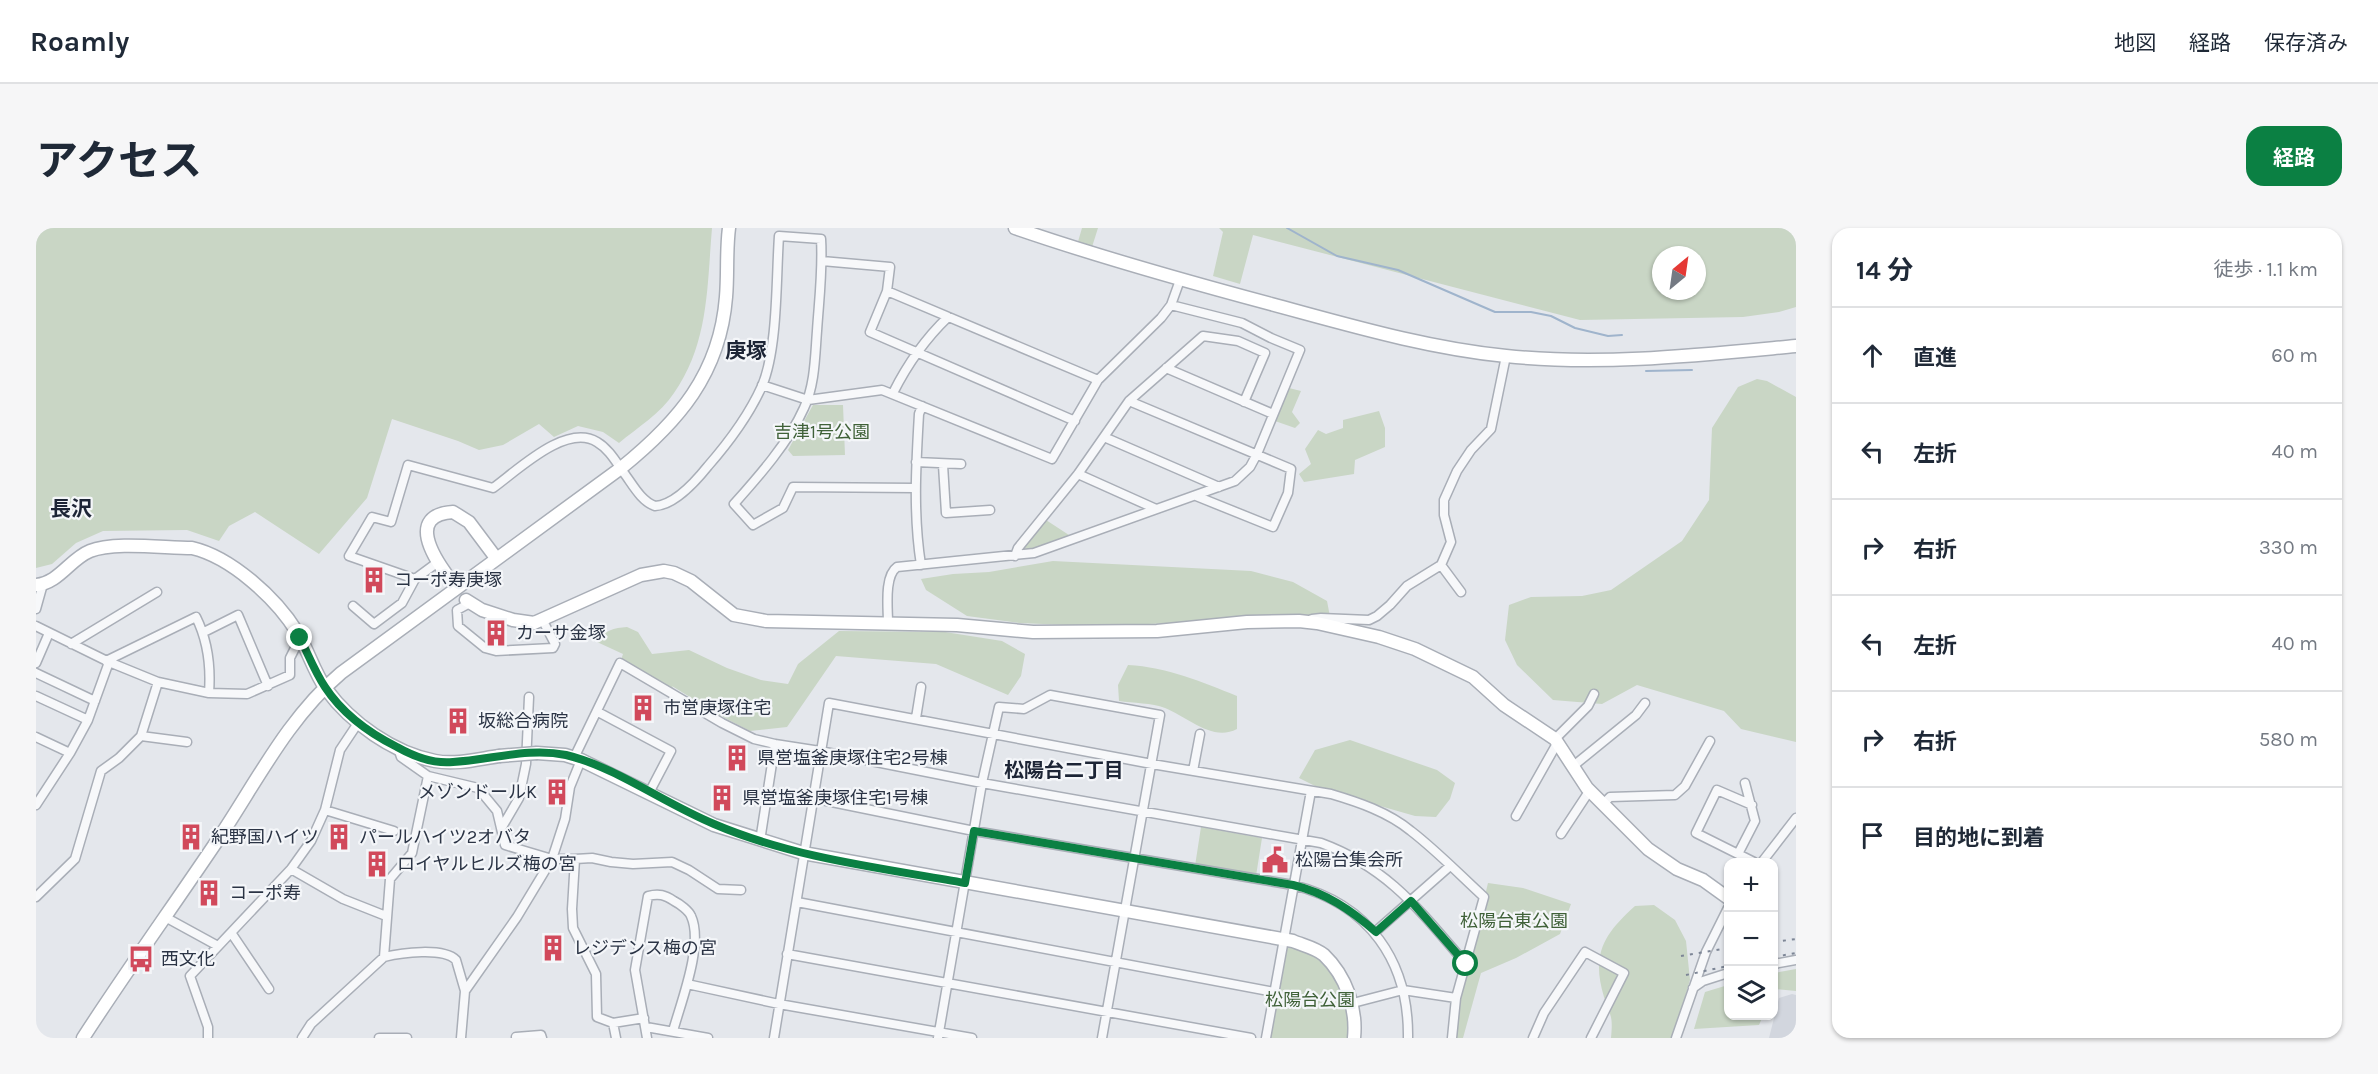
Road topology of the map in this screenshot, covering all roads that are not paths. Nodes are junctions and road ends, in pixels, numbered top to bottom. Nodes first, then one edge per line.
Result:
1 (729, 228) edge
2 (1015, 228) edge
3 (822, 261) junction
4 (1180, 280) junction
5 (887, 291) junction
6 (1170, 304) junction
7 (948, 317) junction
8 (1796, 346) edge
9 (917, 354) junction
10 (1506, 356) junction
11 (1166, 368) junction
12 (1098, 381) junction
13 (762, 385) junction
14 (893, 393) junction
15 (808, 400) junction
16 (1129, 401) junction
17 (1244, 402) junction
18 (922, 406) junction
19 (1273, 414) junction
20 (1075, 421) junction
21 (1104, 437) junction
22 (1257, 454) junction
23 (916, 462) junction
24 (961, 464) dead end
25 (943, 465) junction
26 (621, 468) junction
27 (1078, 474) junction
28 (1219, 487) junction
29 (915, 488) junction
30 (1196, 496) junction
31 (1156, 509) junction
32 (990, 510) dead end
33 (1015, 556) junction
34 (496, 558) junction
35 (438, 562) junction
36 (921, 565) junction
37 (1441, 565) junction
38 (449, 578) dead end
39 (415, 579) junction
40 (40, 584) edge
41 (157, 592) dead end
42 (1461, 592) dead end
43 (468, 601) joint
44 (353, 606) dead end
45 (36, 609) edge
46 (543, 621) junction
47 (1299, 621) junction
48 (888, 623) junction
49 (36, 626) edge
50 (204, 632) junction
51 (49, 633) junction
52 (300, 638) junction
53 (71, 644) junction
54 (108, 662) junction
55 (36, 663) edge
56 (36, 673) edge
57 (158, 682) junction
58 (268, 686) junction
59 (325, 687) junction
60 (921, 687) dead end
61 (209, 693) junction
62 (1594, 694) dead end
63 (36, 696) edge
64 (529, 697) dead end
65 (95, 701) junction
66 (1645, 703) dead end
67 (598, 712) junction
68 (915, 718) junction
69 (88, 720) junction
70 (358, 723) junction
71 (992, 734) junction
72 (1200, 734) dead end
73 (141, 736) junction
74 (36, 737) edge
75 (1710, 741) dead end
76 (187, 742) dead end
77 (1557, 742) junction
78 (775, 744) junction
79 (398, 748) junction
80 (820, 751) junction
81 (70, 753) junction
82 (578, 759) junction
83 (1152, 764) junction
84 (1572, 767) junction
85 (1193, 771) junction
86 (428, 776) junction
87 (982, 783) junction
88 (1745, 783) dead end
89 (1590, 790) junction
90 (1311, 791) junction
91 (648, 793) junction
92 (812, 798) junction
93 (1603, 804) junction
94 (36, 805) edge
95 (1752, 805) junction
96 (325, 810) junction
97 (1143, 812) junction
98 (1516, 816) dead end
99 (1796, 818) edge
100 (502, 827) junction
101 (394, 831) dead end
102 (974, 831) junction
103 (1561, 834) dead end
104 (1302, 840) junction
105 (760, 841) junction
106 (803, 854) junction
107 (1738, 854) junction
108 (1746, 858) edge
109 (1765, 858) edge
110 (552, 859) junction
111 (574, 859) junction
112 (1134, 860) junction
113 (1450, 866) junction
114 (291, 868) junction
115 (965, 883) junction
116 (1293, 885) junction
117 (741, 890) dead end
118 (1724, 895) edge
119 (36, 897) edge
120 (1411, 901) junction
121 (797, 902) junction
122 (1126, 912) junction
123 (1726, 912) edge
124 (386, 916) junction
125 (165, 917) junction
126 (956, 931) junction
127 (1376, 932) junction
128 (232, 933) junction
129 (1284, 939) junction
130 (218, 946) junction
131 (787, 954) junction
132 (384, 957) junction
133 (1796, 960) edge
134 (1116, 963) junction
135 (1778, 963) edge
136 (1466, 964) junction
137 (1724, 974) edge
138 (947, 981) junction
139 (687, 984) junction
140 (1692, 988) junction
141 (269, 989) dead end
142 (1403, 990) junction
143 (465, 991) junction
144 (1274, 992) junction
145 (1456, 998) junction
146 (1353, 1003) junction
147 (779, 1004) junction
148 (1107, 1011) junction
149 (614, 1023) junction
150 (645, 1023) junction
151 (673, 1031) junction
152 (938, 1035) edge
153 (516, 1037) edge
154 (83, 1038) edge
155 (208, 1038) edge
156 (302, 1038) edge
157 (379, 1038) edge
158 (407, 1038) edge
159 (462, 1038) edge
160 (542, 1038) edge
161 (616, 1038) edge
162 (647, 1038) edge
163 (708, 1038) edge
164 (774, 1038) edge
165 (972, 1038) edge
166 (1102, 1038) edge
167 (1251, 1038) edge
168 (1266, 1038) edge
169 (1354, 1038) edge
170 (1408, 1038) edge
171 (1452, 1038) edge
172 (1533, 1038) edge
173 (1591, 1038) edge
174 (1676, 1038) edge

1 - 26 street
2 - 4 street
3 - 5 street
3 - 13 street
3 - 15 street
4 - 6 street
4 - 10 street
5 - 7 street
5 - 9 street
6 - 12 street
6 - 19 street
7 - 9 street
7 - 12 street
8 - 10 street
9 - 14 street
9 - 20 street
10 - 37 street
11 - 16 street
11 - 17 street
11 - 17 street
12 - 20 street
13 - 15 street
13 - 26 street
14 - 15 street
14 - 18 street
15 - 29 street
16 - 21 street
16 - 22 street
17 - 19 street
18 - 20 street
18 - 23 street
19 - 22 street
21 - 27 street
21 - 28 street
22 - 28 street
22 - 30 street
23 - 25 street
23 - 29 street
24 - 25 street
25 - 32 street
26 - 34 street
26 - 39 street
27 - 31 street
27 - 33 street
28 - 30 street
29 - 36 street
30 - 31 street
31 - 33 street
33 - 36 street
34 - 35 street
34 - 59 street
35 - 38 street
35 - 39 street
36 - 48 street
37 - 42 street
37 - 47 street
39 - 44 street
40 - 45 street
40 - 52 street
41 - 53 street
43 - 46 street
43 - 46 street
46 - 48 street
47 - 48 street
47 - 77 street
49 - 51 street
50 - 54 street
50 - 58 street
50 - 61 street
51 - 53 street
51 - 55 street
52 - 58 street
52 - 59 street
53 - 54 street
54 - 57 street
54 - 65 street
56 - 65 street
57 - 61 street
57 - 73 street
58 - 61 street
59 - 70 street
59 - 125 street
60 - 68 street
62 - 77 street
63 - 69 street
64 - 100 street
65 - 69 street
66 - 84 street
67 - 78 street
67 - 82 street
67 - 91 street
68 - 71 street
68 - 80 street
69 - 81 street
70 - 79 street
70 - 96 street
71 - 83 street
71 - 83 street
71 - 87 street
72 - 85 street
73 - 76 street
73 - 119 street
74 - 81 street
75 - 93 street
77 - 84 street
77 - 98 street
78 - 80 street
78 - 105 street
79 - 82 street, bridge
79 - 86 street
80 - 87 street
80 - 92 street
81 - 94 street
82 - 91 street
82 - 110 street
83 - 85 street
83 - 97 street
84 - 89 street
85 - 90 street
86 - 100 street
86 - 124 street
87 - 97 street
87 - 102 street
88 - 95 street
89 - 93 street
89 - 103 street
90 - 104 street
90 - 113 street
91 - 105 street
92 - 102 street
92 - 106 street
93 - 118 street
95 - 107 street
95 - 107 street
96 - 101 street
96 - 114 street
97 - 104 street
97 - 112 street
99 - 109 street
100 - 110 street
102 - 112 street
102 - 115 street
104 - 116 street
104 - 120 street
105 - 106 street
106 - 115 street
106 - 121 street
107 - 108 street
110 - 111 street
110 - 143 street
111 - 117 street
111 - 149 street
112 - 116 street
112 - 122 street
113 - 120 street
113 - 136 street
114 - 124 street
114 - 128 street
115 - 122 street
115 - 126 street
116 - 127 street
116 - 129 street
120 - 127 street
120 - 136 street
121 - 126 street
121 - 131 street
122 - 129 street
122 - 134 street
123 - 140 street
124 - 132 street
125 - 130 street
125 - 154 street
126 - 134 street
126 - 138 street
127 - 142 street
128 - 130 street
128 - 141 street
129 - 144 street
129 - 146 street
130 - 155 street
131 - 138 street
131 - 147 street
132 - 143 street
132 - 156 street
133 - 135 street
134 - 144 street
134 - 148 street
136 - 145 street
137 - 140 street
138 - 148 street
138 - 152 street
139 - 147 street
139 - 150 street
139 - 151 street
140 - 174 street
142 - 145 street
142 - 146 street
142 - 170 street
143 - 159 street
144 - 168 street
145 - 171 street
146 - 169 street
147 - 152 street
147 - 164 street
148 - 166 street
148 - 167 street
149 - 150 street
149 - 161 street
150 - 151 street
150 - 162 street
151 - 163 street
152 - 165 street
153 - 160 street
157 - 158 street
172 - 173 street

